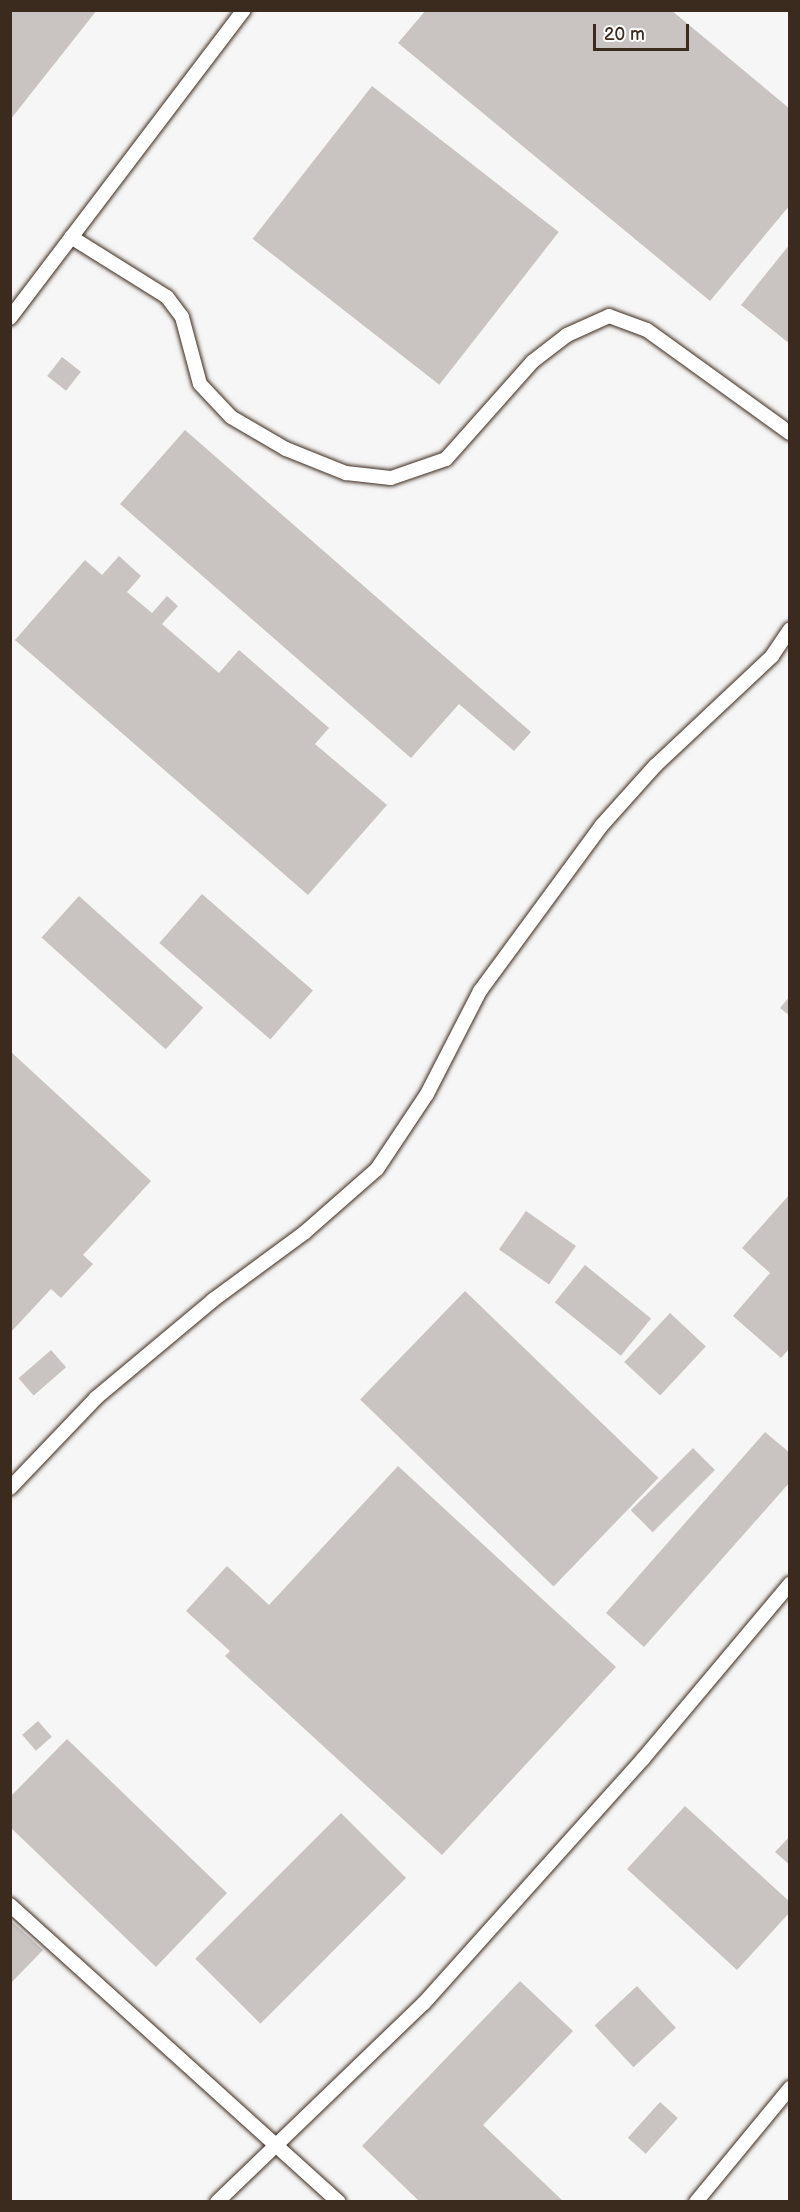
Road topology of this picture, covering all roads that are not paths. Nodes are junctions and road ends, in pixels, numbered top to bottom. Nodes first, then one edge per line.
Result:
1 (244, 10) edge
2 (71, 237) junction
3 (10, 318) edge
4 (789, 433) edge
5 (789, 629) edge
6 (10, 1488) edge
7 (789, 1584) edge
8 (10, 1905) edge
9 (789, 2088) edge
10 (274, 2145) junction
11 (217, 2202) edge
12 (339, 2202) edge
13 (696, 2202) edge

1 - 2 lane
2 - 3 lane
2 - 4 lane
5 - 6 lane
7 - 10 lane
8 - 10 lane
9 - 13 lane
10 - 11 lane
10 - 12 lane

